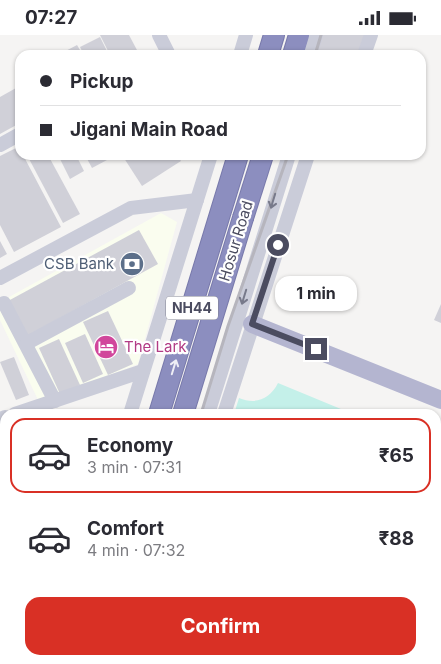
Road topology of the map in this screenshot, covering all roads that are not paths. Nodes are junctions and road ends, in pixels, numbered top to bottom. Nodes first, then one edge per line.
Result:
1 (159, 35) edge
2 (246, 35) edge
3 (274, 35) edge
4 (299, 35) edge
5 (316, 35) edge
6 (371, 35) edge
7 (166, 50) edge
8 (242, 50) edge
9 (270, 50) edge
10 (294, 50) edge
11 (312, 50) edge
12 (366, 50) edge
13 (15, 137) edge
14 (0, 145) edge
15 (209, 160) edge
16 (237, 160) edge
17 (261, 160) edge
18 (286, 160) edge
19 (306, 160) edge
20 (197, 200) junction
21 (251, 274) junction
22 (0, 278) edge
23 (266, 281) junction
24 (129, 287) dead end
25 (4, 303) dead end
26 (252, 324) junction
27 (27, 343) junction
28 (143, 371) junction
29 (441, 399) edge
30 (55, 401) junction
31 (30, 409) edge
32 (132, 409) edge
33 (161, 409) edge
34 (186, 409) edge
35 (210, 409) edge
36 (226, 409) edge

1 - 7 street
2 - 8 street
3 - 9 highway
4 - 10 highway
5 - 11 street
6 - 12 street
13 - 14 street
15 - 20 street
33 -> 16 highway, Hosur Road / NH44
17 - 34 highway, Hosur Road / NH44, bridge
18 -> 21 street
19 - 23 street
20 - 22 street
20 - 28 street
21 - 23 street
21 -> 35 street
23 - 26 street
24 - 27 street
25 - 27 street
26 - 29 main road
26 - 36 street
27 - 30 street
28 - 30 street
28 - 32 street
30 - 31 street

